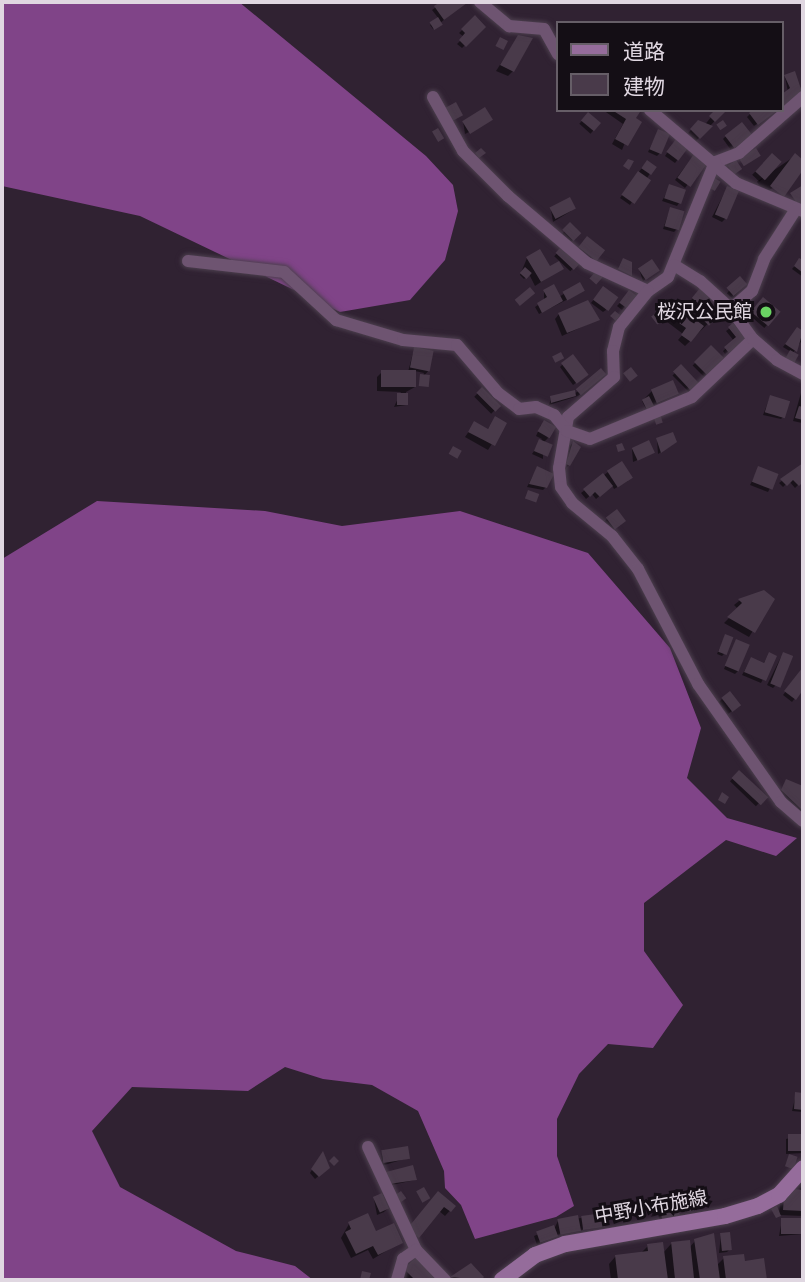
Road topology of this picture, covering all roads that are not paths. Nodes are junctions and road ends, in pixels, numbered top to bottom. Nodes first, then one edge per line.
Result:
1 (480, 2) edge
2 (556, 50) edge
3 (433, 97) dead end
4 (803, 97) edge
5 (652, 112) edge
6 (715, 162) junction
7 (800, 210) edge
8 (188, 261) dead end
9 (674, 265) junction
10 (648, 290) junction
11 (731, 309) junction
12 (753, 339) junction
13 (803, 374) edge
14 (567, 431) junction
15 (803, 821) edge
16 (369, 1147) dead end
17 (803, 1168) edge
18 (416, 1250) junction
19 (397, 1280) edge
20 (445, 1280) edge
21 (502, 1280) edge

1 - 2 street
3 - 10 street
4 - 6 street
5 - 6 street
6 - 7 street
6 - 9 street
7 - 11 street
8 - 14 street
9 - 10 street
9 - 11 street
10 - 14 street
11 - 12 street
12 - 13 street
12 - 14 street
14 - 15 street
16 - 18 street
17 - 21 main road, 中野小布施線
18 - 19 street
18 - 20 street

